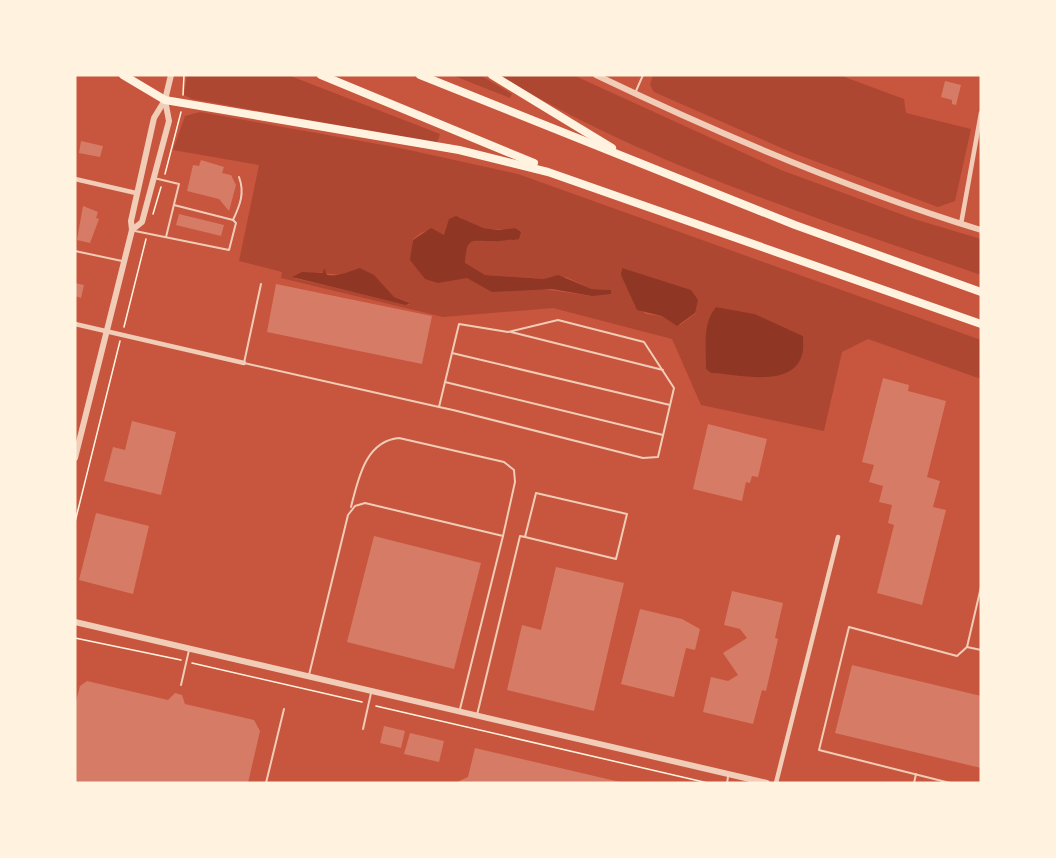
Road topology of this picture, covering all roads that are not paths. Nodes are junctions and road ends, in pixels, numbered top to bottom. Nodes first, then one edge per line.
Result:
1 (123, 75) edge
2 (171, 75) edge
3 (321, 75) edge
4 (420, 75) edge
5 (492, 75) edge
6 (596, 75) edge
7 (643, 75) edge
8 (635, 94) junction
9 (165, 100) junction
10 (981, 113) edge
11 (633, 160) junction
12 (239, 177) dead end
13 (75, 178) edge
14 (153, 178) junction
15 (579, 182) junction
16 (136, 193) junction
17 (174, 205) junction
18 (233, 220) junction
19 (961, 224) junction
20 (132, 230) junction
21 (981, 230) edge
22 (165, 237) junction
23 (75, 250) edge
24 (124, 262) junction
25 (261, 284) dead end
26 (981, 292) edge
27 (75, 324) edge
28 (981, 324) edge
29 (107, 332) junction
30 (508, 332) junction
31 (452, 353) junction
32 (244, 363) junction
33 (664, 370) junction
34 (445, 382) junction
35 (670, 405) junction
36 (439, 407) junction
37 (663, 435) junction
38 (75, 458) edge
39 (351, 510) junction
40 (503, 536) junction
41 (525, 537) junction
42 (838, 537) dead end
43 (981, 587) edge
44 (976, 610) junction
45 (981, 611) edge
46 (75, 622) edge
47 (189, 647) junction
48 (967, 647) junction
49 (981, 650) edge
50 (309, 675) junction
51 (181, 684) dead end
52 (372, 690) junction
53 (284, 710) dead end
54 (460, 711) junction
55 (477, 715) junction
56 (363, 729) dead end
57 (729, 774) junction
58 (916, 774) junction
59 (266, 783) edge
60 (727, 783) edge
61 (768, 783) edge
62 (776, 783) edge
63 (914, 783) edge
64 (950, 783) edge

1 - 9 highway
2 - 9 street
3 - 15 highway
4 - 11 highway
5 - 11 highway
6 - 8 street
7 - 8 lane
8 - 19 street
9 - 14 street
9 - 15 highway
9 - 16 street
10 - 19 street
11 - 26 highway
12 - 18 lane
13 - 16 street
14 - 17 lane
14 - 20 street
15 - 28 highway
16 - 20 street
17 - 18 lane
17 - 22 lane
18 - 22 lane
19 - 21 street
20 - 22 lane
20 - 24 street
23 - 24 lane
24 - 29 street
25 - 32 lane
27 - 29 street
29 - 32 street
29 - 38 street
30 - 31 lane
30 - 33 lane
30 - 33 lane
31 - 34 lane
31 - 35 lane
32 - 36 lane
33 - 35 lane
34 - 36 lane
34 - 37 lane
35 - 37 lane
36 - 37 lane
39 - 40 lane
39 - 40 lane
39 - 50 lane
40 - 54 lane
41 - 41 lane
41 - 55 lane
42 - 62 street
43 - 44 lane
44 - 45 lane
44 - 48 lane
46 - 47 street
47 - 50 street
47 - 51 lane
48 - 49 lane
48 - 58 lane
50 - 52 street
52 - 54 street
52 - 56 lane
53 - 59 lane
54 - 55 street
55 - 57 street
57 - 60 lane
57 - 61 street
58 - 63 lane
58 - 64 lane

